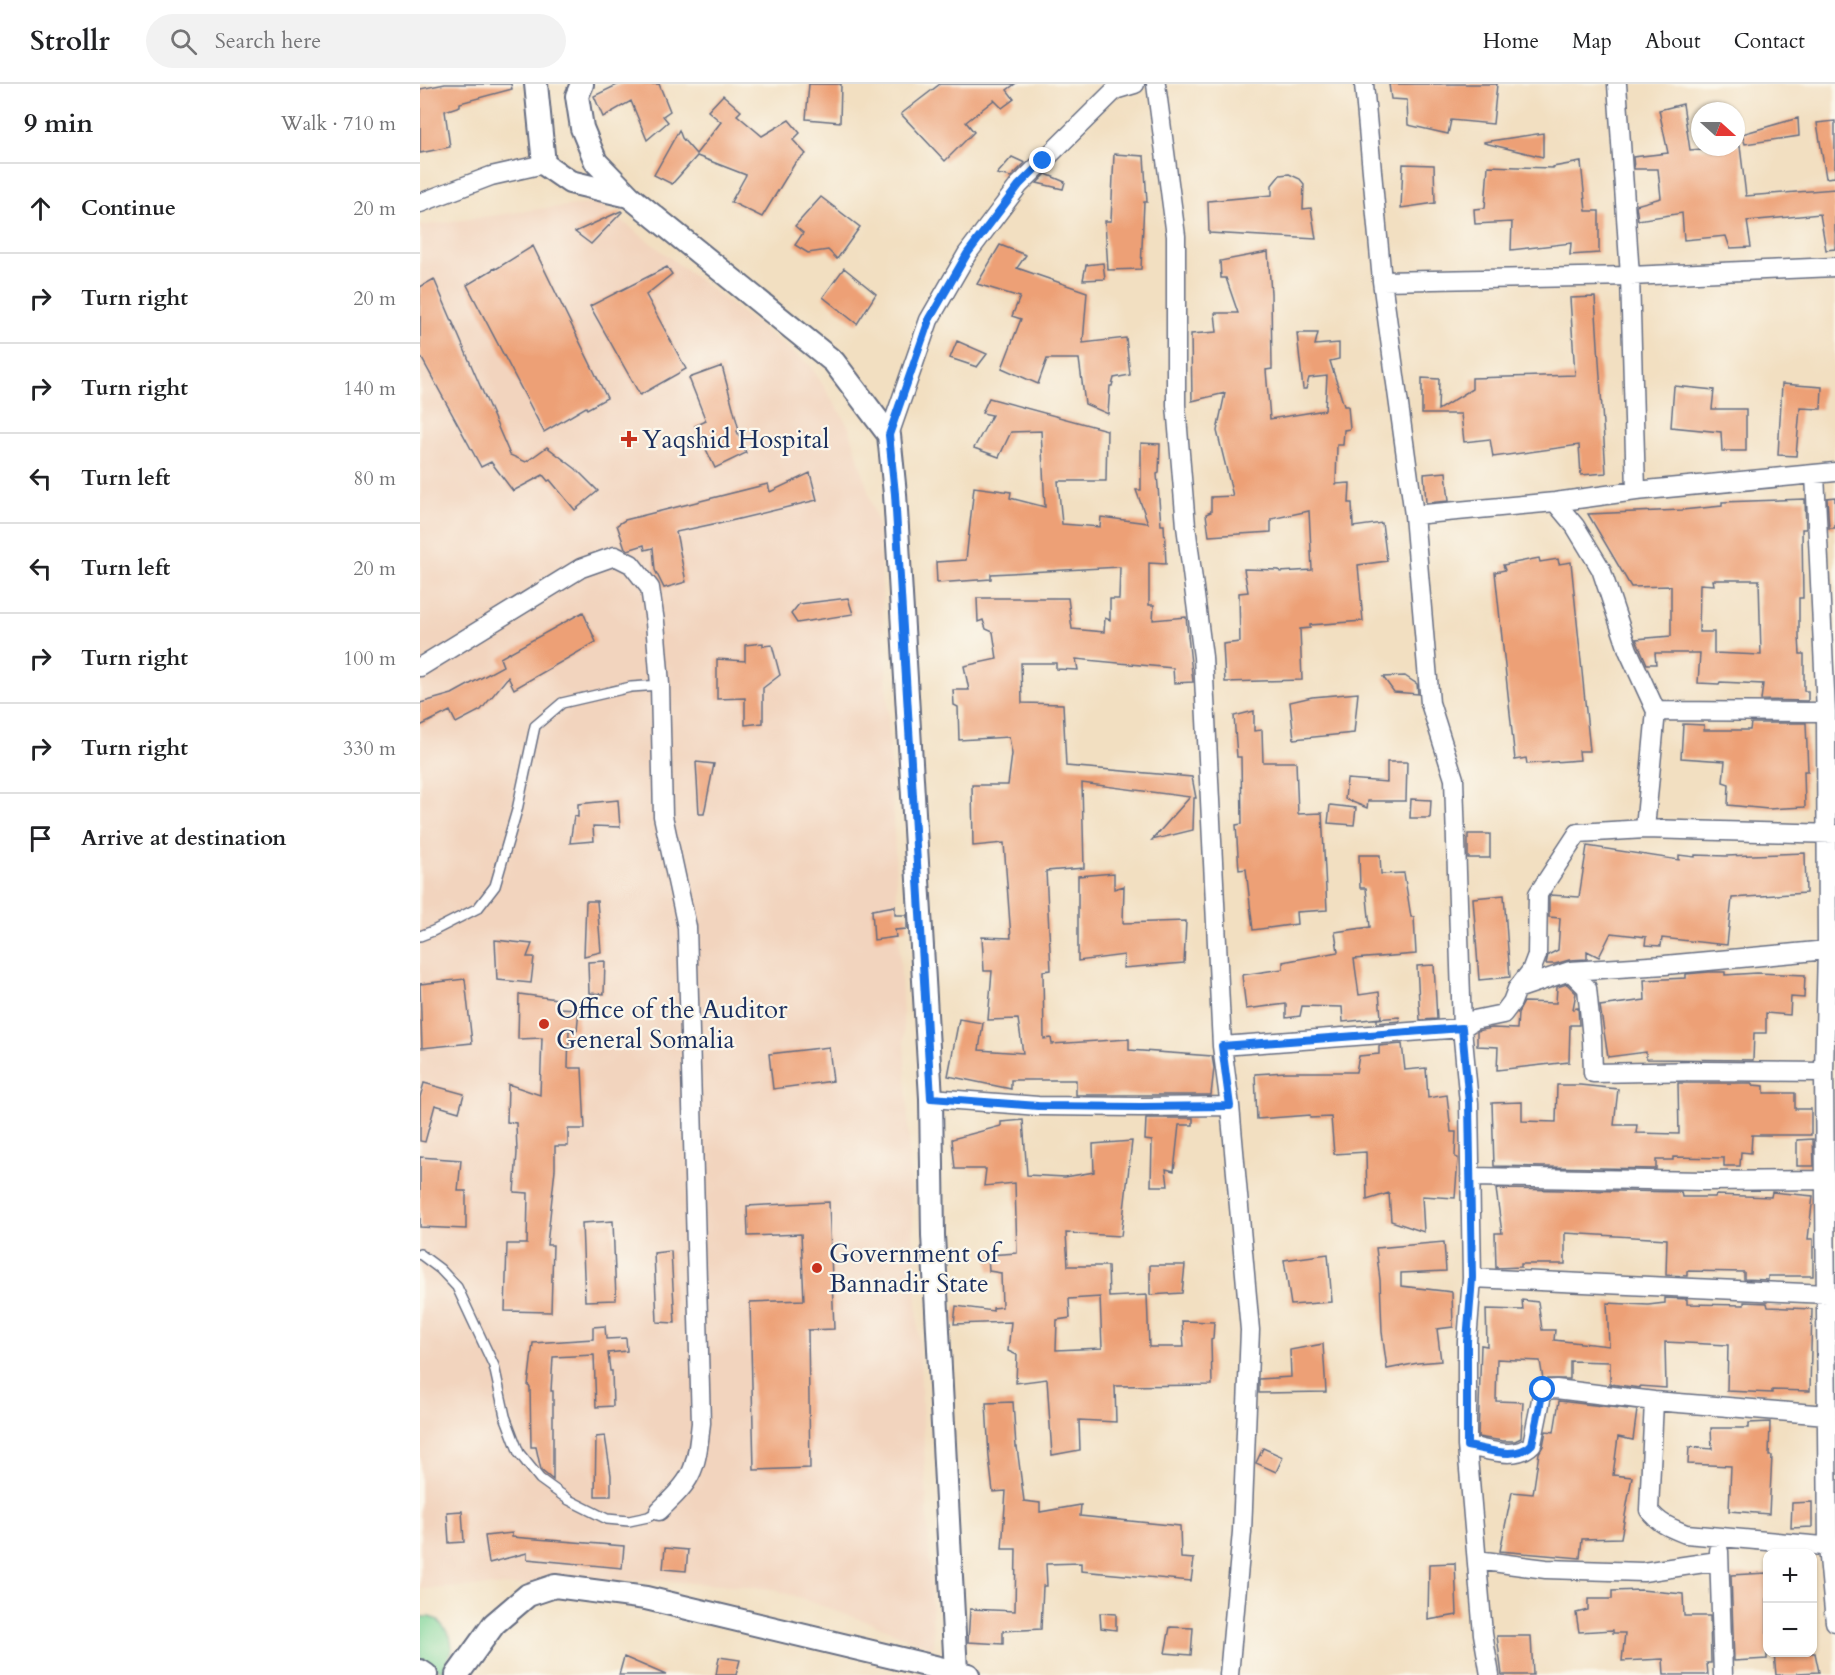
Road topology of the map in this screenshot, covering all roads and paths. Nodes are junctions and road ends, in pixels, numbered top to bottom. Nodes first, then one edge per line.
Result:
1 (536, 84) edge
2 (582, 84) edge
3 (1135, 84) edge
4 (1156, 84) edge
5 (1364, 84) edge
6 (1617, 84) edge
7 (544, 165) junction
8 (629, 196) junction
9 (420, 203) edge
10 (1835, 267) edge
11 (1630, 276) junction
12 (1382, 281) junction
13 (889, 435) junction
14 (1835, 472) edge
15 (1815, 474) junction
16 (1636, 492) junction
17 (1555, 502) junction
18 (1414, 515) junction
19 (420, 667) edge
20 (660, 685) junction
21 (1656, 711) junction
22 (1826, 712) junction
23 (1646, 829) junction
24 (1830, 834) edge
25 (420, 936) edge
26 (1827, 950) junction
27 (1570, 971) junction
28 (1517, 989) junction
29 (1462, 1028) junction
30 (1222, 1046) junction
31 (1824, 1072) junction
32 (931, 1098) junction
33 (1230, 1106) junction
34 (1470, 1178) junction
35 (1825, 1180) junction
36 (420, 1254) edge
37 (1472, 1278) junction
38 (1827, 1294) junction
39 (1654, 1401) junction
40 (1827, 1415) junction
41 (1467, 1446) junction
42 (659, 1511) joint
43 (1720, 1537) junction
44 (1832, 1547) edge
45 (1477, 1560) junction
46 (1718, 1561) junction
47 (1835, 1622) edge
48 (420, 1671) edge
49 (962, 1674) edge
50 (426, 1675) edge
51 (458, 1675) edge
52 (1229, 1675) edge
53 (1490, 1675) edge
54 (1723, 1675) edge

1 - 7 street
2 - 8 street
3 - 13 street
4 - 30 street
5 - 12 street
6 - 11 street
7 - 8 street
7 - 9 street
8 - 13 street
10 - 11 street
11 - 12 street
11 - 16 street
12 - 18 street
13 - 32 street
14 - 15 street
15 - 16 street
15 - 22 street
16 - 17 street
17 - 18 street
17 - 21 street
18 - 29 street
19 - 20 street
20 - 25 lane
20 - 42 street
21 - 22 street
21 - 23 street
22 - 24 street
23 - 24 street
23 - 28 street
24 - 26 street
26 - 27 street
26 - 31 street
27 - 28 street
27 - 31 street
28 - 29 street
29 - 30 street
29 - 34 street
30 - 33 street
31 - 35 street
32 - 33 street
32 - 49 street
33 - 52 street
34 - 35 street
34 - 37 street
35 - 38 street
36 - 42 lane
37 - 38 street
37 - 41 street
38 - 40 street
39 - 40 street
39 - 41 street
39 - 43 street
40 - 44 street
41 - 45 street
43 - 44 street
43 - 46 street
44 - 47 street
45 - 46 street
45 - 53 street
46 - 54 street
48 - 50 street
49 - 51 street

